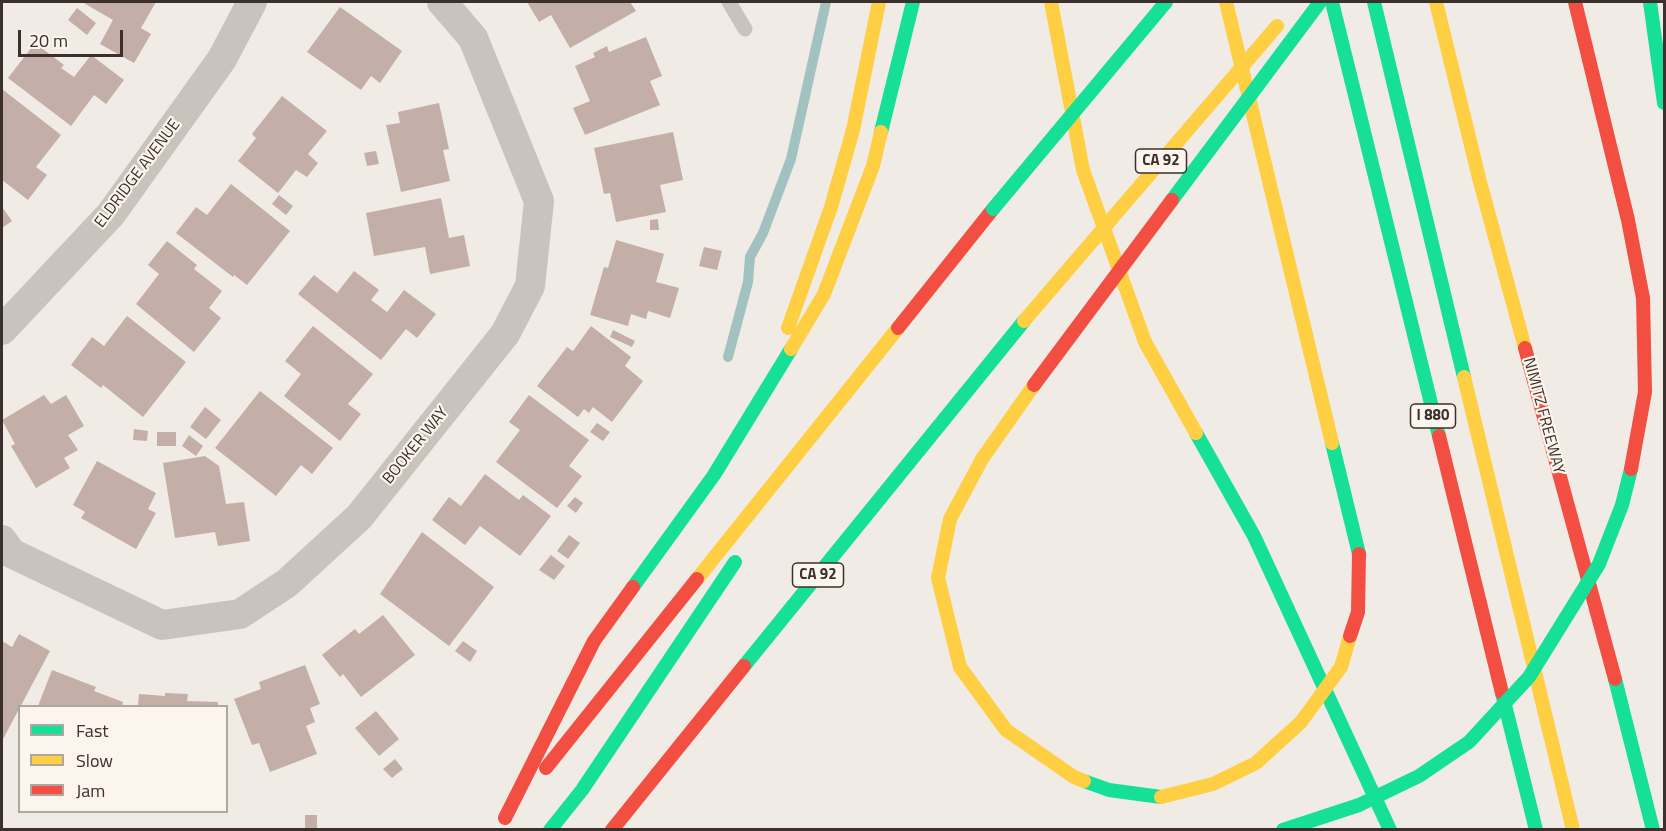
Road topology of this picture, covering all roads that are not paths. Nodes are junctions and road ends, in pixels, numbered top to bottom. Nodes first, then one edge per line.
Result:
1 (252, 2) edge
2 (442, 2) edge
3 (729, 2) edge
4 (879, 2) edge
5 (913, 2) edge
6 (1051, 2) edge
7 (1166, 2) edge
8 (1226, 2) edge
9 (1320, 2) edge
10 (1332, 2) edge
11 (1374, 2) edge
12 (1436, 2) edge
13 (1575, 2) edge
14 (1650, 2) edge
15 (1283, 19) dead end
16 (745, 29) dead end
17 (1665, 103) edge
18 (2, 330) edge
19 (861, 374) junction
20 (769, 387) junction
21 (761, 523) dead end
22 (2, 540) edge
23 (741, 552) dead end
24 (505, 818) junction
25 (495, 830) edge
26 (550, 830) edge
27 (612, 830) edge
28 (1282, 830) edge
29 (1390, 830) edge
30 (1536, 830) edge
31 (1573, 830) edge
32 (1653, 830) edge

1 - 18 street, ELDRIDGE AVENUE
2 - 22 street, BOOKER WAY
3 - 16 lane
4 - 20 highway
5 - 20 highway
6 - 29 highway
7 - 19 highway, bridge
8 - 9 highway, bridge
10 - 30 highway, I 880
11 - 31 highway, I 880
12 - 32 highway, NIMITZ FREEWAY
13 - 28 highway, bridge
14 - 17 highway
15 - 27 highway, CA 92, bridge
19 - 21 highway
19 - 24 highway
20 - 24 highway
23 - 26 highway
24 - 25 highway

